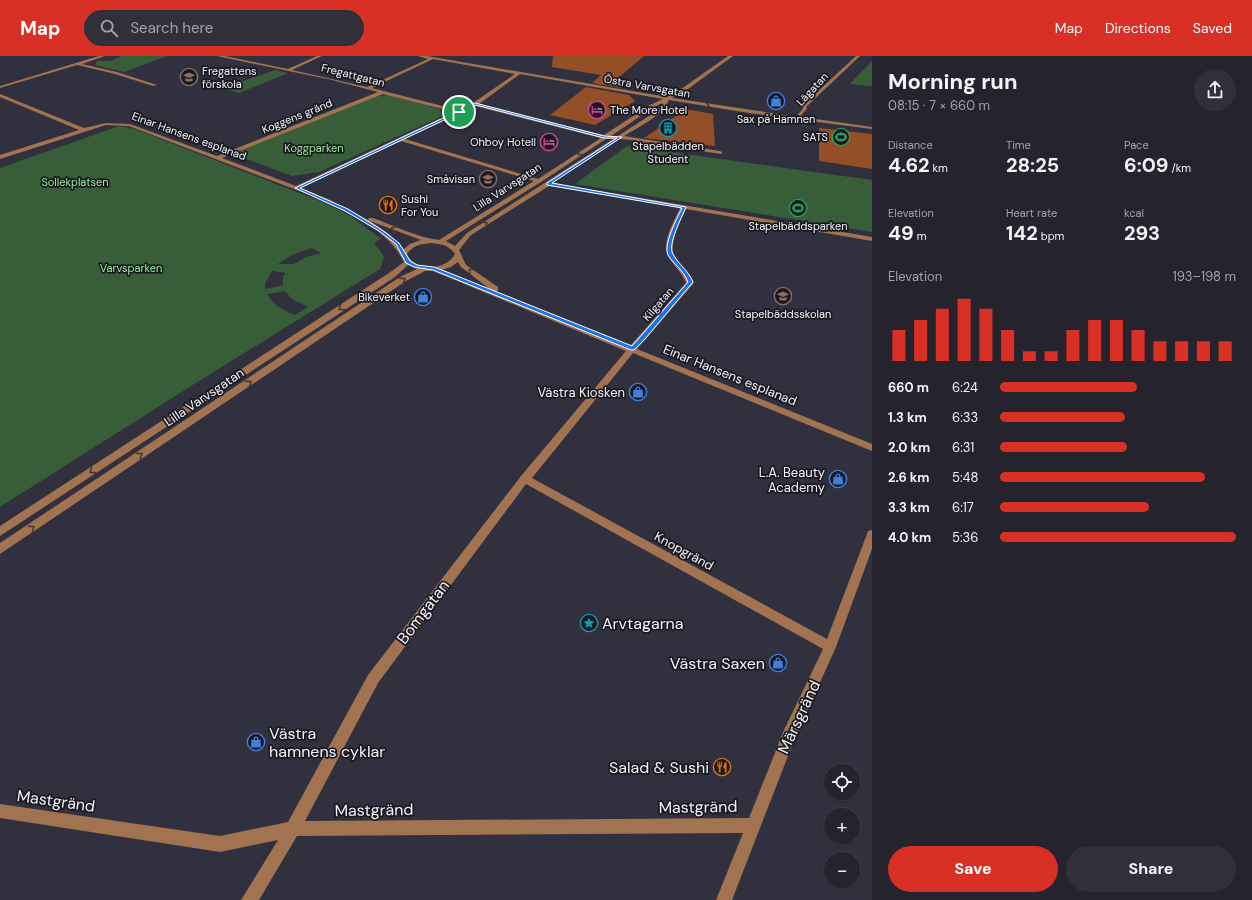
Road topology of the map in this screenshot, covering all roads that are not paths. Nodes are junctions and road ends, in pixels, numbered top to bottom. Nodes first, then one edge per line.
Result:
1 (104, 56) edge
2 (219, 56) edge
3 (320, 56) edge
4 (420, 56) edge
5 (448, 56) edge
6 (731, 56) edge
7 (858, 56) edge
8 (435, 57) edge
9 (78, 64) junction
10 (288, 70) junction
11 (519, 73) junction
12 (155, 85) dead end
13 (0, 87) edge
14 (368, 88) junction
15 (383, 92) junction
16 (675, 94) junction
17 (0, 95) edge
18 (667, 99) junction
19 (705, 99) dead end
20 (475, 104) junction
21 (740, 105) dead end
22 (459, 112) junction
23 (800, 117) junction
24 (865, 121) dead end
25 (872, 128) edge
26 (84, 130) junction
27 (604, 137) junction
28 (621, 137) junction
29 (401, 139) junction
30 (720, 153) dead end
31 (0, 157) edge
32 (218, 158) junction
33 (539, 181) junction
34 (548, 184) junction
35 (297, 188) junction
36 (684, 207) junction
37 (346, 210) junction
38 (872, 239) edge
39 (431, 241) junction
40 (440, 242) junction
41 (457, 252) junction
42 (406, 258) junction
43 (424, 268) junction
44 (434, 269) junction
45 (512, 300) junction
46 (632, 348) junction
47 (872, 448) edge
48 (525, 479) junction
49 (0, 532) edge
50 (872, 534) edge
51 (0, 549) edge
52 (830, 647) junction
53 (0, 811) edge
54 (753, 825) junction
55 (293, 829) junction
56 (249, 900) edge
57 (724, 900) edge

1 - 9 street
2 - 10 street, Fregattgatan
3 - 10 street
4 - 8 street, Östra Varvsgatan
5 - 16 street, Östra Varvsgatan
6 - 16 street, Lilla Varvsgatan
7 - 23 street, Lägatan
8 - 11 street, Östra Varvsgatan
8 - 14 street
9 - 12 street
9 - 13 street
10 - 14 street, Fregattgatan
11 - 18 street, Östra Varvsgatan
11 - 20 street
14 - 15 street, Fregattgatan
15 - 22 street, Fregattgatan
15 - 32 street, Koggens gränd
16 - 18 street, Lilla Varvsgatan
16 - 19 street, Östra Varvsgatan
17 - 26 street
18 -> 23 street, Östra Varvsgatan
18 - 27 street, Lilla Varvsgatan
18 - 28 street, Lilla Varvsgatan
20 - 22 street
20 - 27 street
21 - 23 street, Östra Varvsgatan
22 - 29 street
23 - 24 street, Östra Varvsgatan
23 - 25 street, Östra Varvsgatan
26 - 31 street, Einar Hansens esplanad
26 - 32 street, Einar Hansens esplanad
27 - 28 street
27 -> 33 street, Lilla Varvsgatan
28 - 30 street
28 - 34 street, Lilla Varvsgatan
29 - 33 street
29 - 35 street
32 - 35 street, Einar Hansens esplanad
33 - 40 street, Lilla Varvsgatan
34 - 36 street
41 -> 34 street, Lilla Varvsgatan
35 - 37 street, Einar Hansens esplanad
36 - 38 street
36 - 46 street, Kilgatan
39 -> 37 street, Einar Hansens esplanad
37 - 42 street, Einar Hansens esplanad
39 - 40 street
39 - 42 street, Lilla Varvsgatan
40 - 41 street
41 - 44 street, Lilla Varvsgatan
45 -> 41 street, Einar Hansens esplanad
42 - 43 street
42 -> 49 street, Lilla Varvsgatan
43 - 44 street
51 -> 43 street, Lilla Varvsgatan
44 - 45 street, Einar Hansens esplanad
45 - 46 street, Einar Hansens esplanad
46 - 47 street, Einar Hansens esplanad
46 - 48 street, Bomgatan
48 - 52 street, Knopgränd
48 - 55 street, Bomgatan
50 - 52 street, Märsgränd
52 - 54 street, Märsgränd
53 - 55 street, Mastgränd
54 - 55 street, Mastgränd
54 - 57 street, Märsgränd
55 - 56 street, Bomgatan

